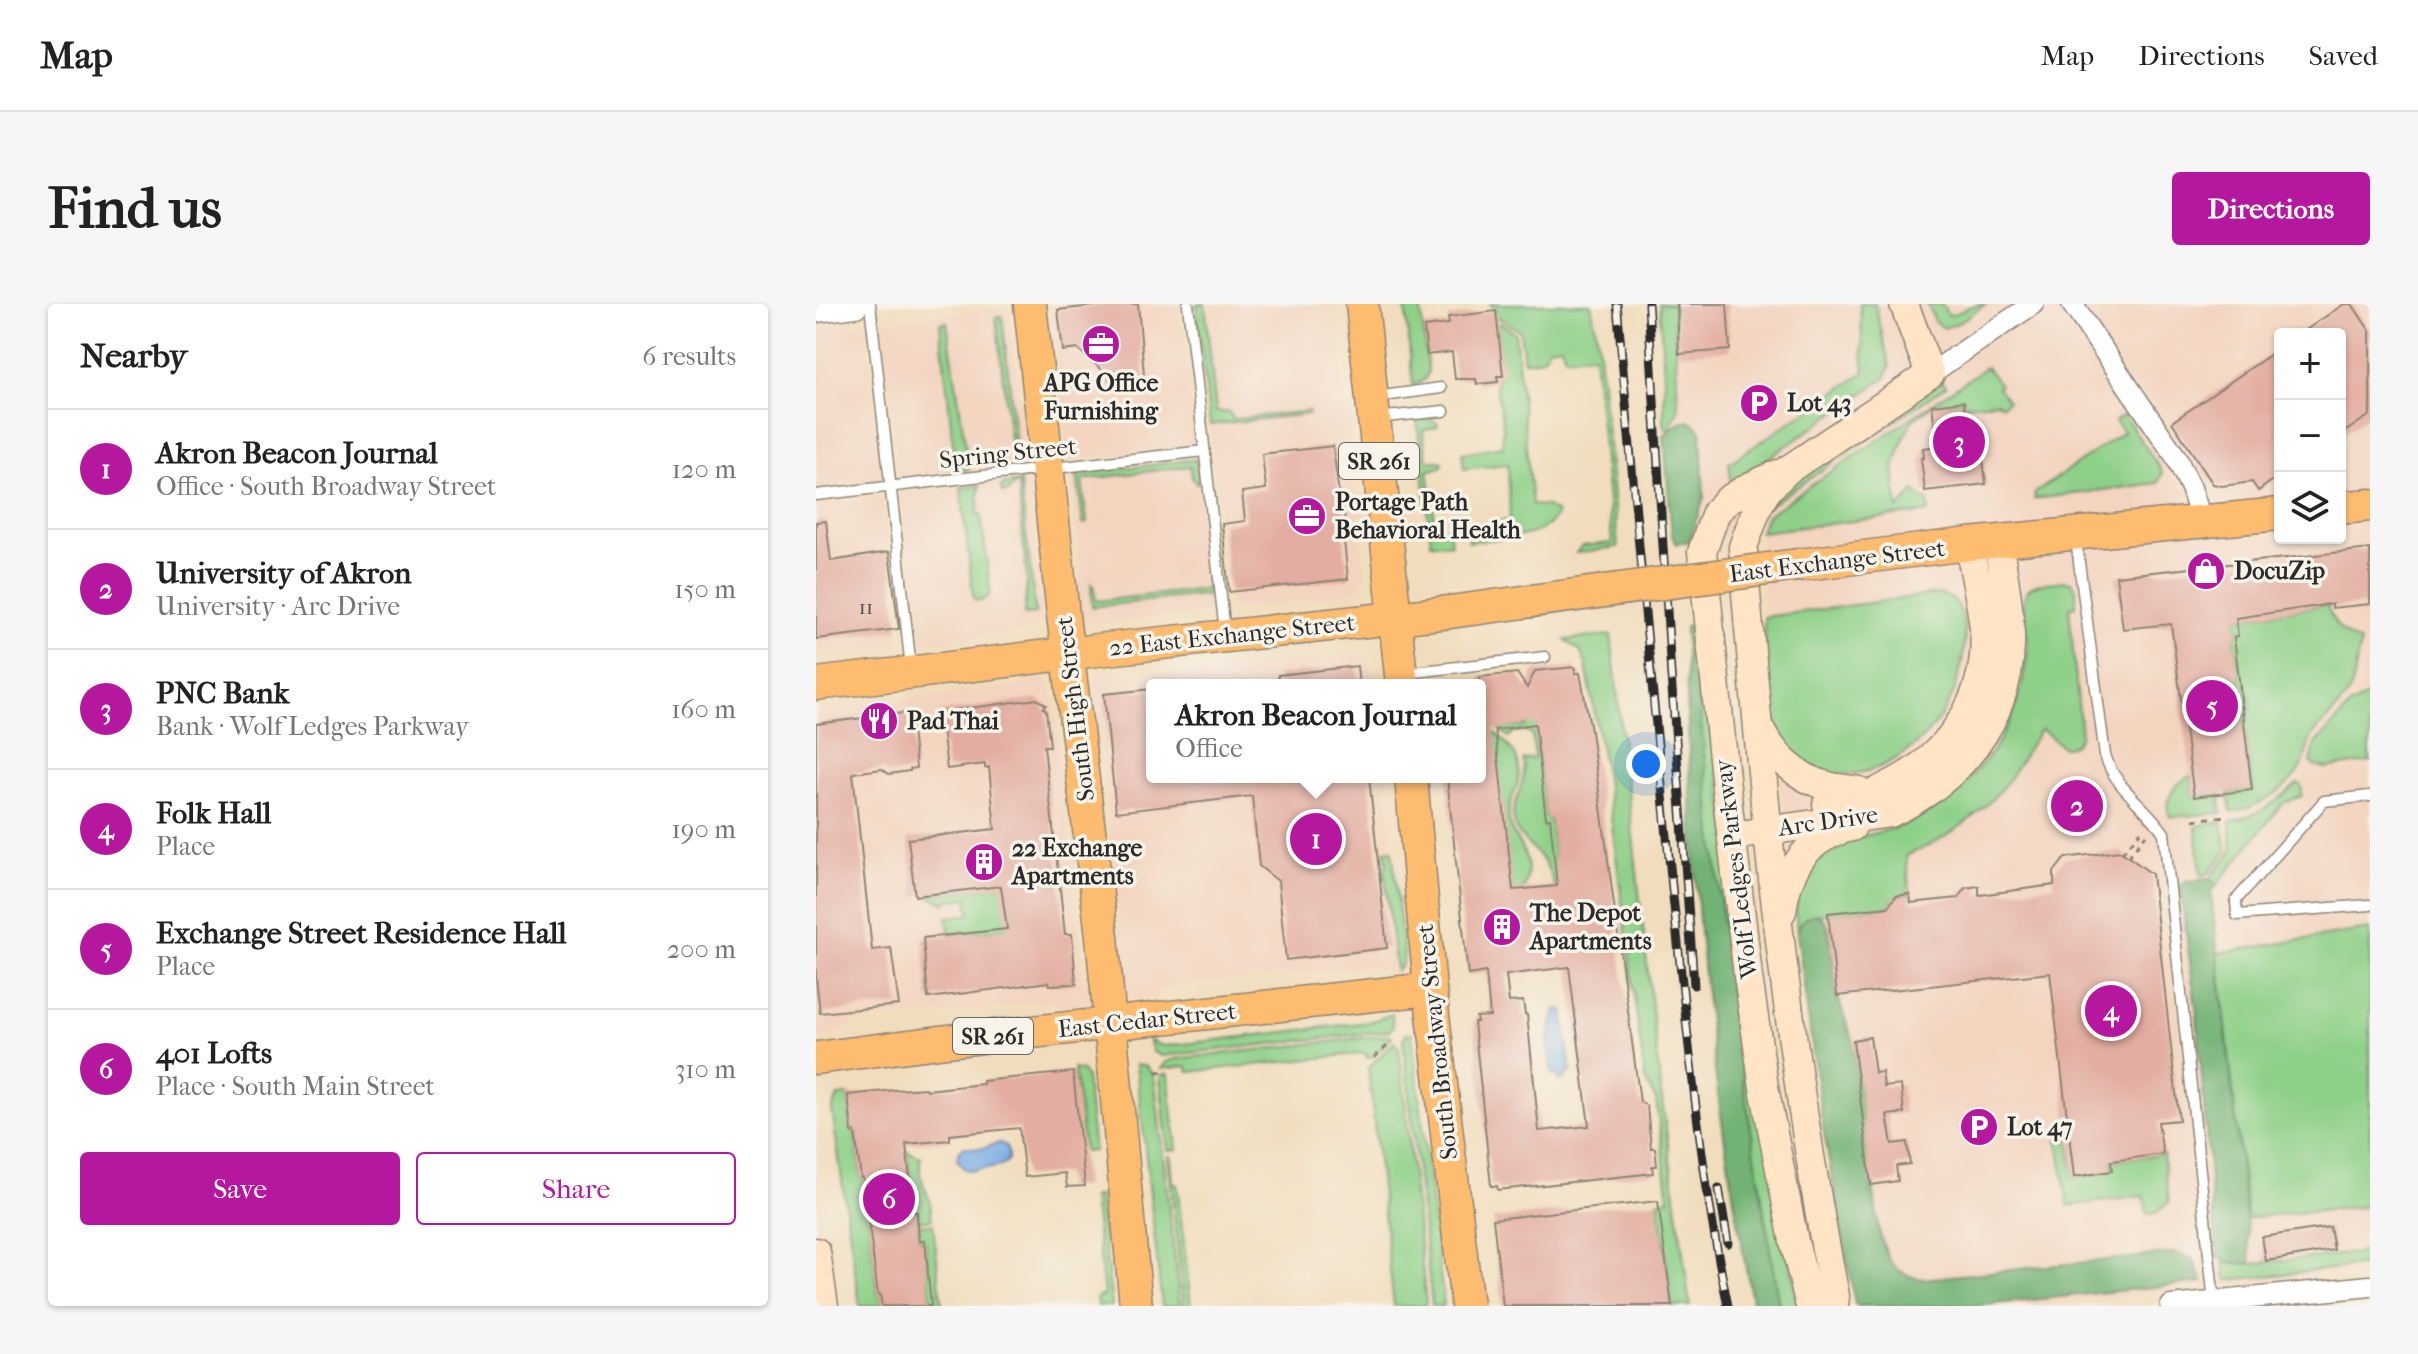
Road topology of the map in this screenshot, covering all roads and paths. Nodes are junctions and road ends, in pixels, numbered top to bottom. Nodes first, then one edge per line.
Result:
1 (855, 304) edge
2 (870, 304) edge
3 (1030, 304) edge
4 (1188, 304) edge
5 (1362, 304) edge
6 (1904, 304) edge
7 (2033, 304) edge
8 (2072, 304) edge
9 (816, 309) edge
10 (1930, 374) junction
11 (1128, 382) dead end
12 (1118, 383) dead end
13 (1441, 388) dead end
14 (1373, 408) junction
15 (1444, 411) dead end
16 (1204, 451) junction
17 (1048, 469) junction
18 (1786, 471) junction
19 (892, 486) junction
20 (816, 495) edge
21 (2370, 505) edge
22 (2346, 507) edge
23 (2274, 515) edge
24 (2202, 522) junction
25 (2075, 534) junction
26 (1984, 542) junction
27 (1395, 617) junction
28 (1225, 636) junction
29 (1068, 654) junction
30 (1545, 657) dead end
31 (911, 672) junction
32 (1401, 679) edge
33 (816, 684) edge
34 (1758, 726) junction
35 (1412, 783) edge
36 (2370, 796) edge
37 (1881, 803) junction
38 (2226, 816) dead end
39 (2193, 820) dead end
40 (1766, 821) junction
41 (1730, 828) junction
42 (2141, 831) dead end
43 (2146, 835) dead end
44 (2122, 853) dead end
45 (2128, 857) dead end
46 (2370, 905) edge
47 (1779, 936) junction
48 (1430, 989) junction
49 (1111, 1024) junction
50 (1387, 1046) dead end
51 (816, 1058) edge
52 (1374, 1058) dead end
53 (1168, 1071) dead end
54 (1156, 1072) dead end
55 (816, 1252) edge
56 (2370, 1286) edge
57 (2214, 1302) junction
58 (824, 1306) edge
59 (1136, 1306) edge
60 (1467, 1306) edge
61 (1810, 1306) edge
62 (1834, 1306) edge
63 (2171, 1306) edge

1 - 9 street
2 - 19 lane
3 - 17 main road, South High Street
4 - 16 lane
5 - 14 main road, SR 261
6 - 10 main road
7 - 10 street
8 - 24 street
10 - 18 main road, Wolf Ledges Parkway
11 - 12 path
13 - 14 lane
14 - 15 lane
14 - 27 main road, SR 261
16 - 17 lane, Spring Street
16 - 28 lane
17 - 19 lane, Spring Street
17 - 29 main road, South High Street
18 - 34 main road, Wolf Ledges Parkway
18 - 41 main road, Wolf Ledges Parkway
19 - 20 lane, Spring Street
19 - 31 lane
21 - 22 main road
23 - 24 main road, East Exchange Street
24 - 25 main road, East Exchange Street
25 - 26 main road, East Exchange Street
25 - 57 lane
26 - 27 main road, East Exchange Street, bridge
26 - 37 main road, Arc Drive
27 - 28 main road, 22 East Exchange Street
27 - 32 main road, SR 261
28 - 29 main road, 22 East Exchange Street
29 - 31 main road
29 - 49 main road, South High Street
30 - 32 lane
31 - 33 main road
34 - 37 main road
34 - 40 main road, Wolf Ledges Parkway
35 - 48 main road, South Broadway Street
36 - 46 lane
37 - 40 main road, Arc Drive
37 - 47 main road
38 - 39 path
40 - 41 main road, Arc Drive
40 - 47 main road, Wolf Ledges Parkway
41 - 61 main road, Wolf Ledges Parkway
42 - 44 path
43 - 45 path
47 - 62 main road, Wolf Ledges Parkway
48 - 49 main road, East Cedar Street / SR 261
48 - 60 main road, South Broadway Street
49 - 51 main road, East Cedar Street / SR 261
49 - 59 main road, South High Street
50 - 52 path
53 - 54 path
55 - 58 main road
56 - 57 street
57 - 63 street

